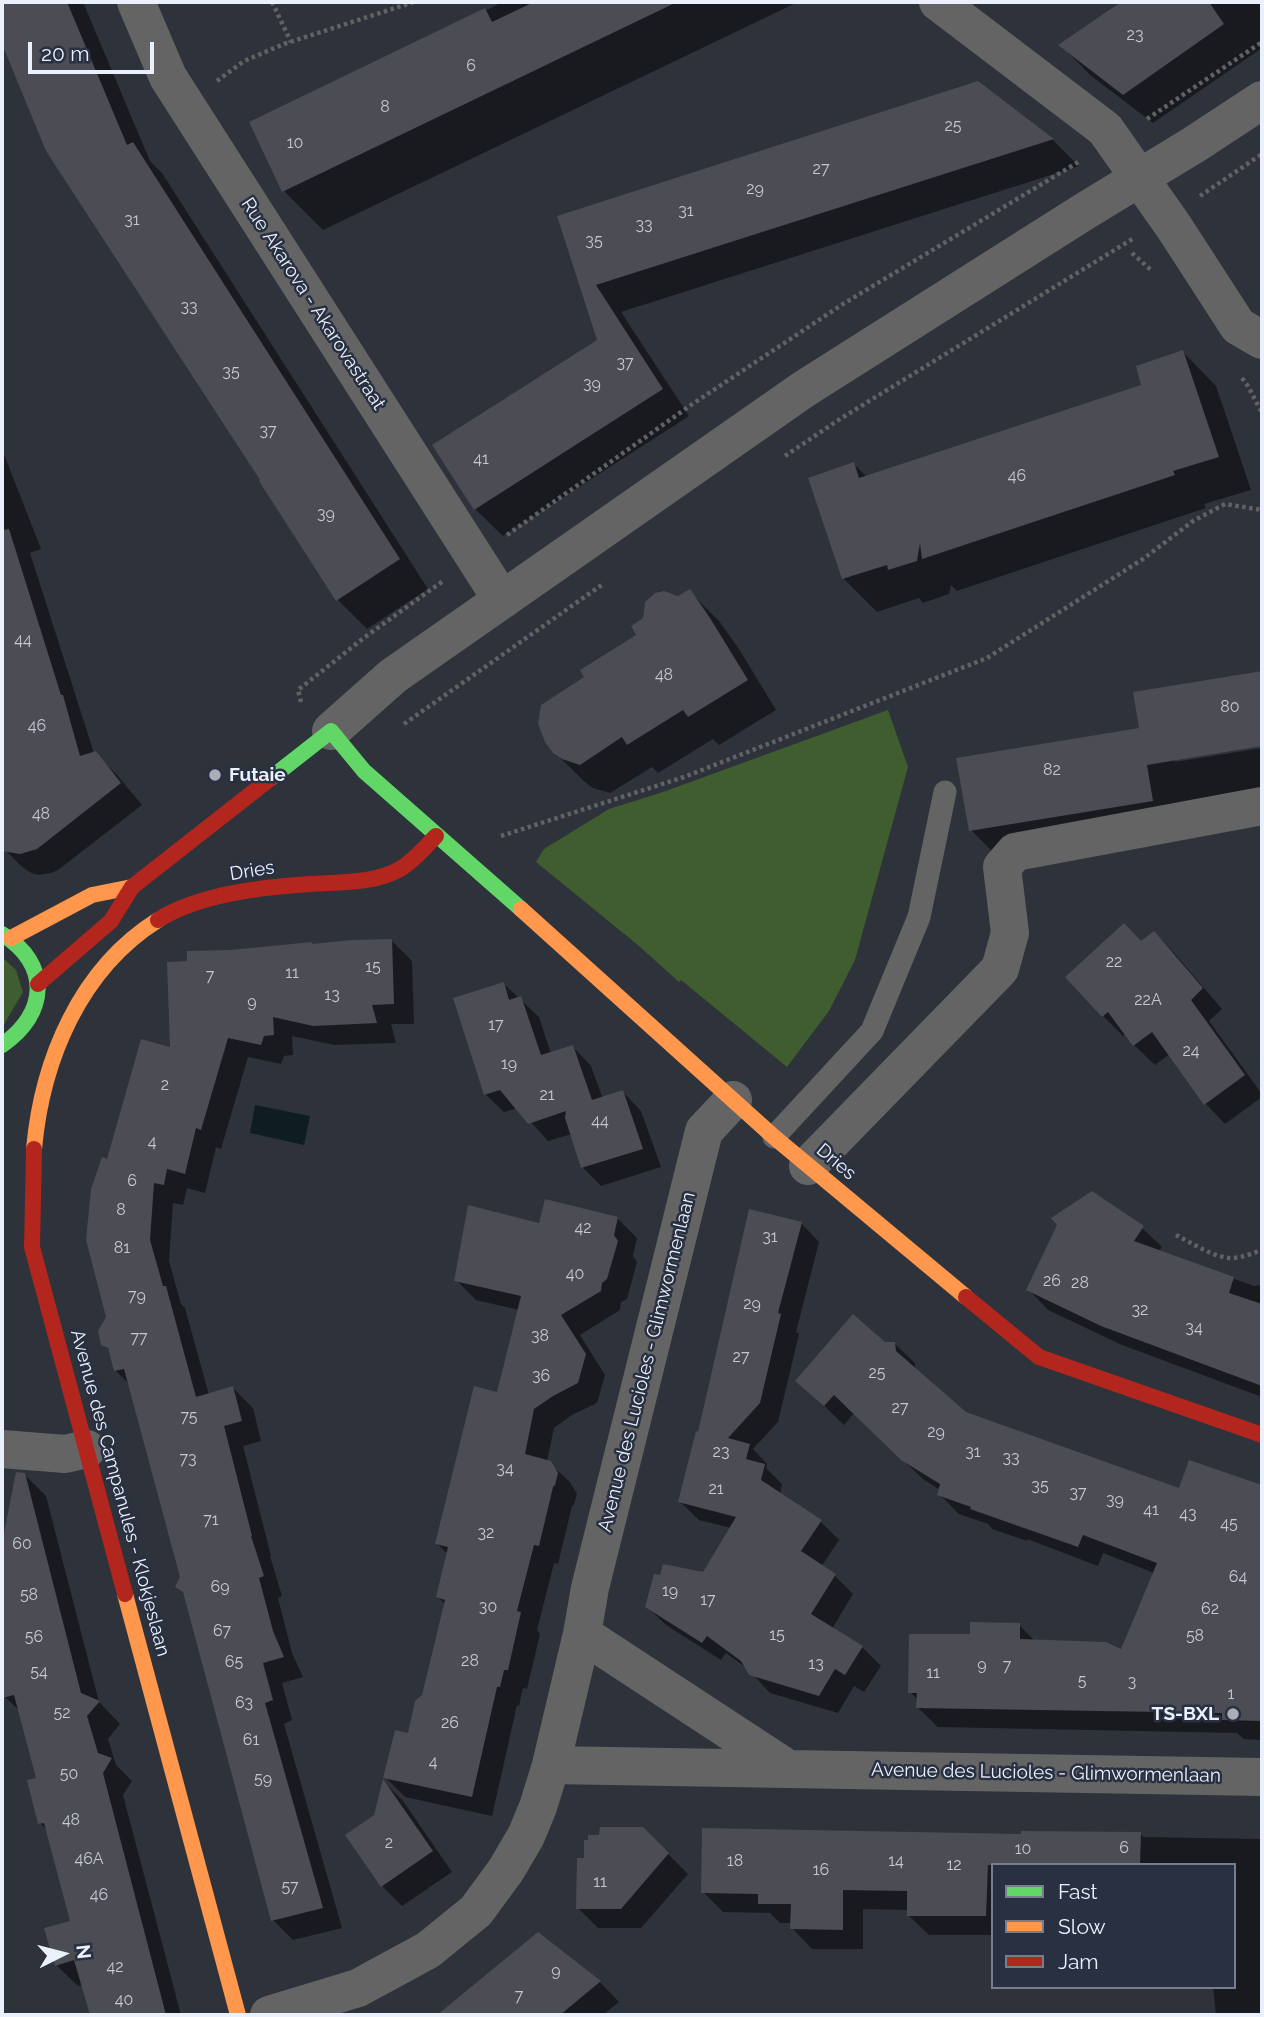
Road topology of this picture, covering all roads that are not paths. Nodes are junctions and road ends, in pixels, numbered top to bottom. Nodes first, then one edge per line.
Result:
1 (136, 2) edge
2 (938, 2) edge
3 (1262, 100) edge
4 (1139, 178) junction
5 (1262, 340) edge
6 (502, 600) junction
7 (343, 745) junction
8 (945, 792) dead end
9 (1262, 806) edge
10 (436, 836) junction
11 (132, 887) junction
12 (6, 936) edge
13 (38, 984) junction
14 (90, 985) joint
15 (2, 1045) edge
16 (733, 1100) junction
17 (774, 1137) junction
18 (808, 1166) junction
19 (1262, 1435) edge
20 (2, 1449) edge
21 (87, 1449) junction
22 (582, 1634) junction
23 (551, 1765) junction
24 (788, 1769) junction
25 (1262, 1777) edge
26 (238, 2015) edge
27 (269, 2015) edge

1 - 6 street, Rue Akarova - Akarovastraat
2 - 4 street
3 - 4 street
4 - 5 street
4 - 6 street
6 - 7 street
7 - 10 street, Dries
7 - 11 street
8 - 17 lane
9 - 18 street
10 - 14 street, Dries
10 - 16 street, Dries
11 - 12 street
11 - 13 street
12 - 13 street
13 - 15 street
14 - 21 street, Avenue des Campanules - Klokjeslaan
16 - 17 street, Dries
16 - 22 street, Avenue des Lucioles - Glimwormenlaan
17 - 18 street, Dries
18 - 19 street, Dries
20 - 21 street
21 - 26 street, Avenue des Campanules - Klokjeslaan
22 - 23 street, Avenue des Lucioles - Glimwormenlaan
22 - 24 street
23 - 24 street, Avenue des Lucioles - Glimwormenlaan
23 - 27 street
24 - 25 street, Avenue des Lucioles - Glimwormenlaan

